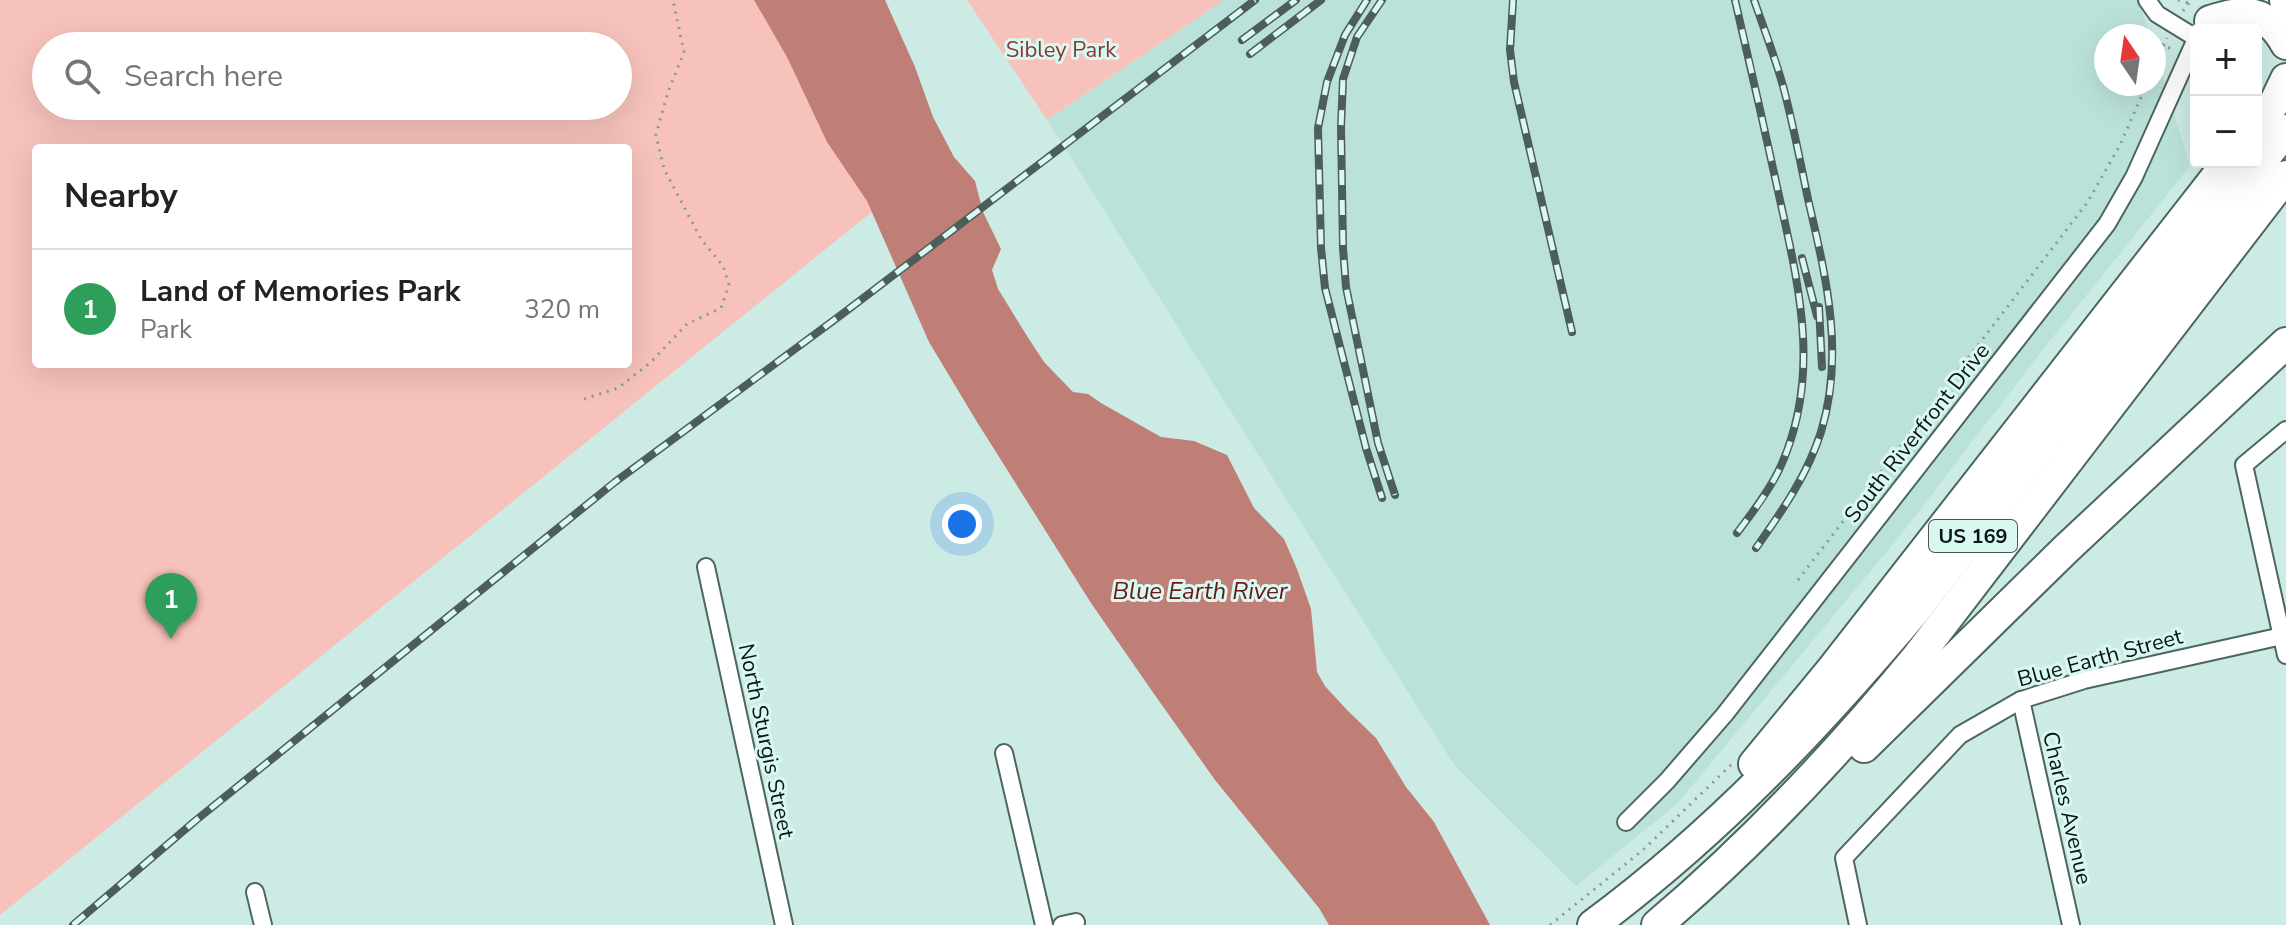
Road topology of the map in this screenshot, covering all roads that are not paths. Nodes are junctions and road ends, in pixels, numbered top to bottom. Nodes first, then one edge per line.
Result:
1 (2147, 0) edge
2 (2203, 22) edge
3 (2286, 44) edge
4 (2286, 79) edge
5 (2262, 118) edge
6 (2286, 130) edge
7 (2223, 168) edge
8 (2286, 176) edge
9 (2286, 343) edge
10 (2286, 430) edge
11 (706, 567) dead end
12 (2280, 594) edge
13 (2282, 636) junction
14 (2286, 655) edge
15 (2021, 700) junction
16 (1004, 753) dead end
17 (1626, 822) dead end
18 (1735, 857) junction
19 (1665, 867) junction
20 (255, 892) dead end
21 (263, 925) edge
22 (784, 925) edge
23 (1044, 925) edge
24 (1593, 925) edge
25 (1657, 925) edge
26 (1858, 925) edge
27 (2071, 925) edge

1 - 2 street
2 - 3 highway
2 - 17 street, South Riverfront Drive
4 - 5 highway
6 - 19 highway, US 169
7 - 19 highway
8 - 18 highway, US 169
9 - 18 highway
10 - 12 street
11 - 22 street, North Sturgis Street
12 - 13 street
13 - 14 street
13 - 15 street, Blue Earth Street
15 - 26 street, Blue Earth Street
15 - 27 street, Charles Avenue
16 - 23 street
18 - 25 highway, US 169
19 - 24 highway, US 169
20 - 21 street

